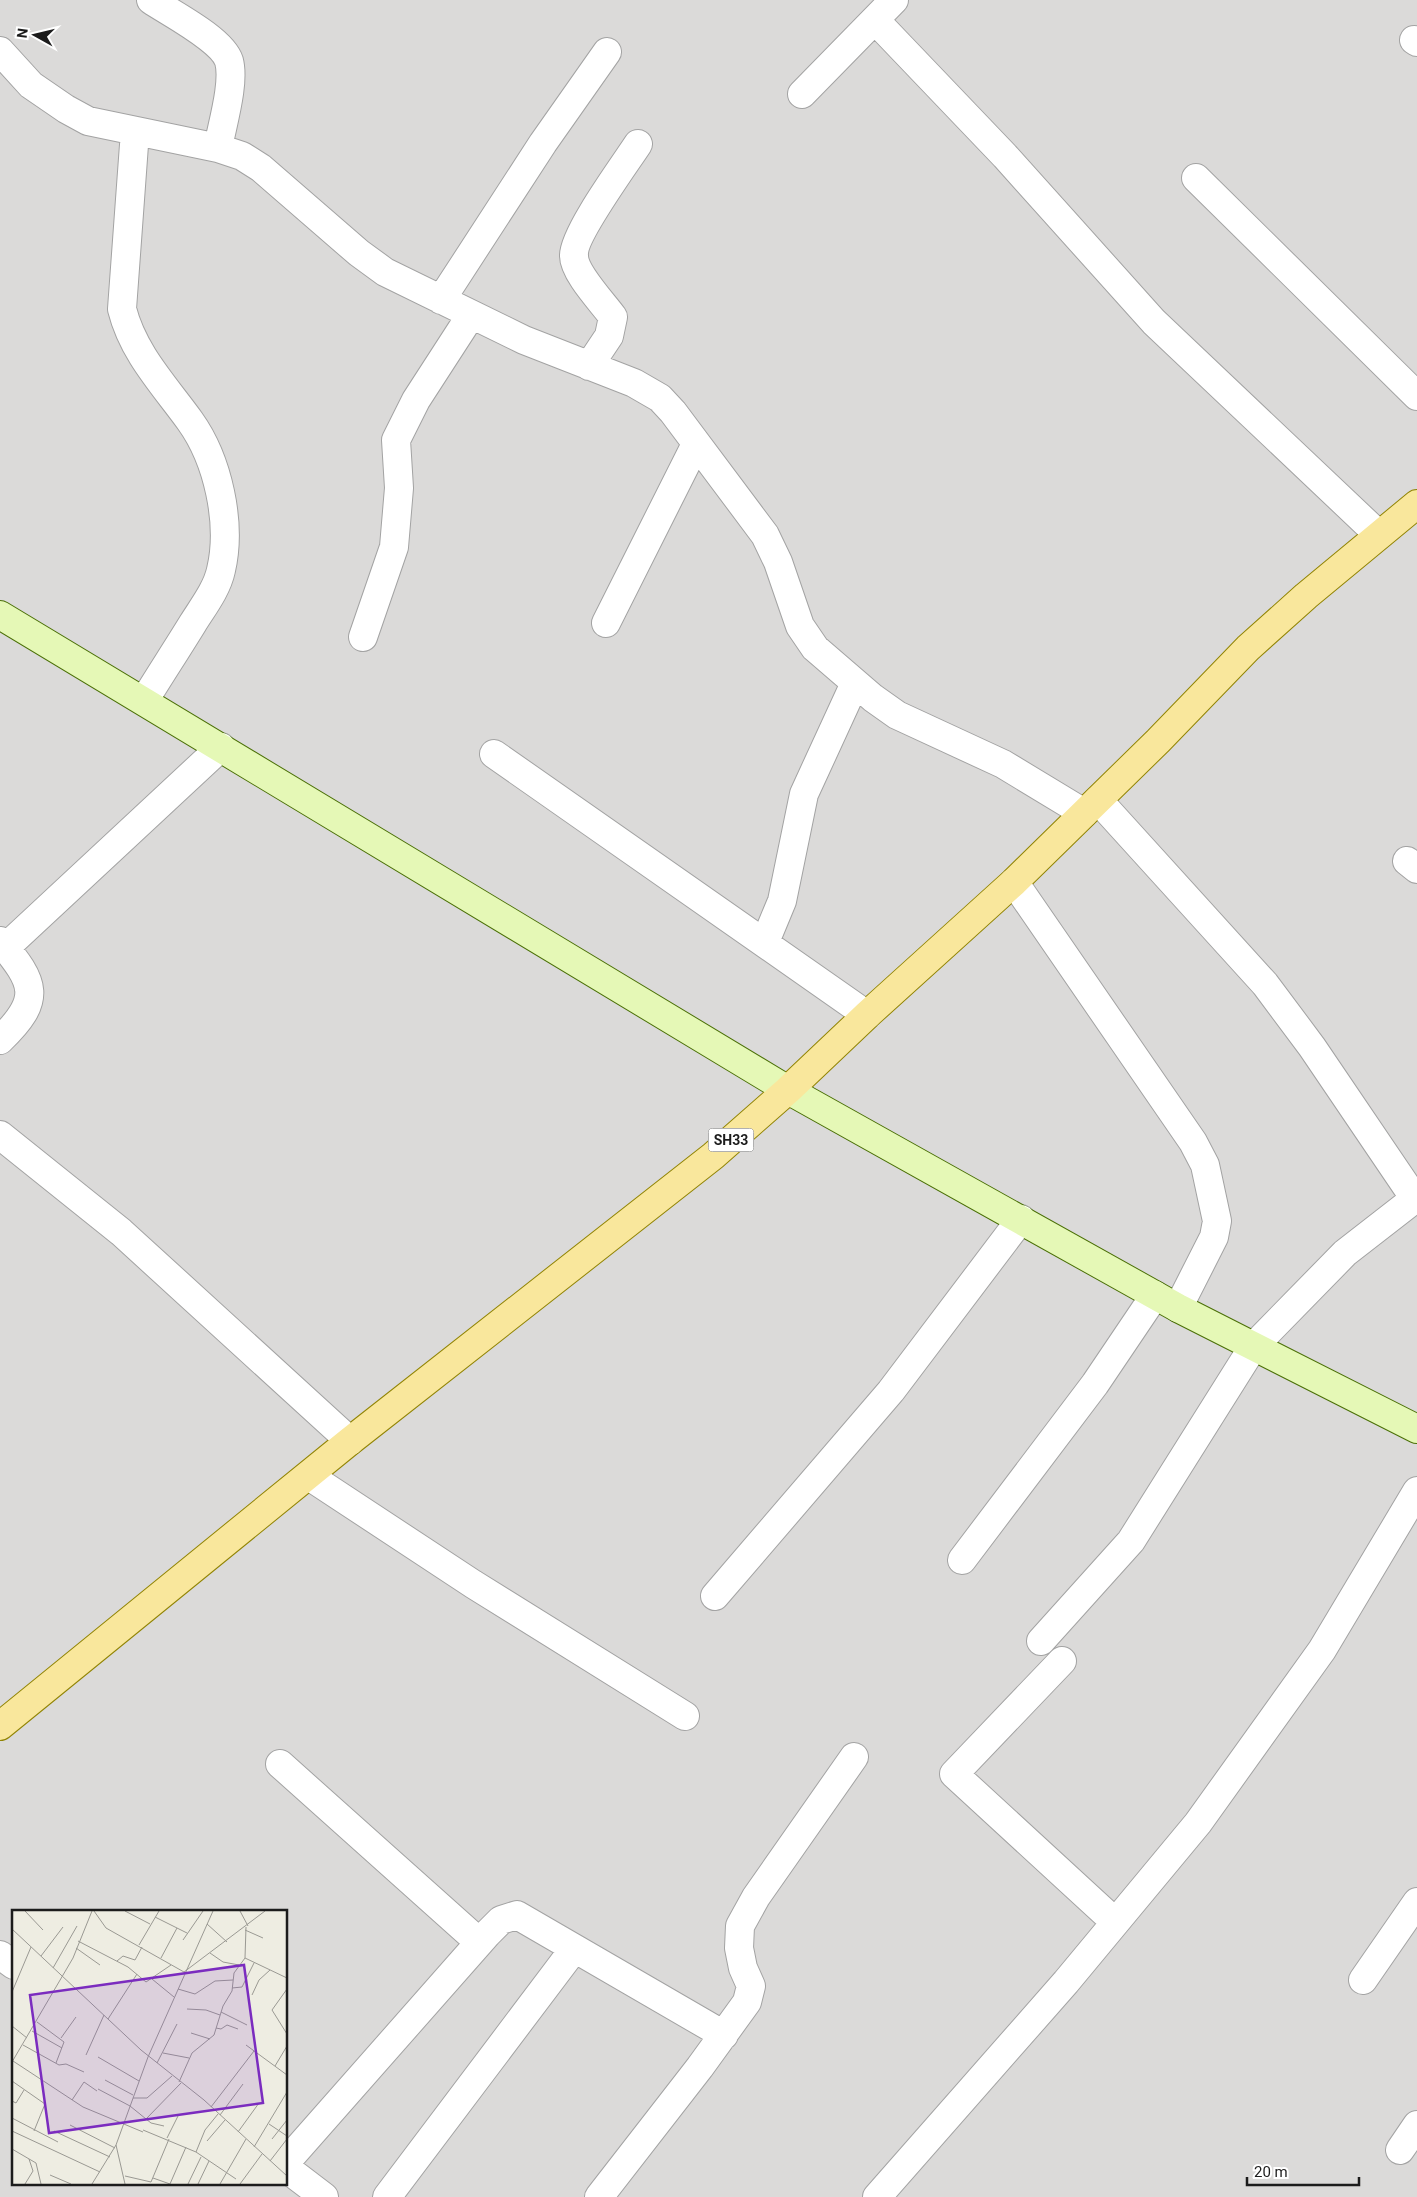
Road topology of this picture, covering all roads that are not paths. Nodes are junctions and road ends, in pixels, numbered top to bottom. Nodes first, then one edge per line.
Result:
1 (151, 0) edge
2 (894, 0) edge
3 (875, 20) junction
4 (0, 51) edge
5 (607, 52) dead end
6 (802, 94) dead end
7 (135, 131) junction
8 (638, 144) dead end
9 (218, 148) junction
10 (1196, 178) dead end
11 (442, 300) junction
12 (471, 315) junction
13 (590, 366) junction
14 (1417, 396) edge
15 (696, 444) junction
16 (1417, 504) edge
17 (1379, 535) junction
18 (0, 615) edge
19 (606, 623) dead end
20 (364, 637) dead end
21 (855, 683) junction
22 (144, 700) junction
23 (222, 747) junction
24 (494, 754) dead end
25 (1091, 806) junction
26 (1014, 882) junction
27 (765, 942) junction
28 (3, 945) edge
29 (866, 1015) junction
30 (0, 1040) edge
31 (788, 1090) junction
32 (0, 1135) edge
33 (1416, 1198) edge
34 (1021, 1220) junction
35 (1166, 1302) junction
36 (1253, 1347) junction
37 (1417, 1429) edge
38 (350, 1441) junction
39 (309, 1476) junction
40 (1417, 1491) edge
41 (962, 1560) dead end
42 (715, 1596) dead end
43 (1041, 1641) dead end
44 (1062, 1661) dead end
45 (685, 1716) dead end
46 (0, 1726) edge
47 (854, 1757) dead end
48 (280, 1764) dead end
49 (1417, 1902) edge
50 (1116, 1922) junction
51 (480, 1942) junction
52 (574, 1949) junction
53 (0, 1955) edge
54 (12, 1964) edge
55 (1364, 1980) dead end
56 (724, 2035) junction
57 (1417, 2125) edge
58 (1400, 2150) dead end
59 (288, 2160) edge
60 (288, 2170) edge
61 (324, 2197) edge
62 (387, 2197) edge
63 (600, 2197) edge
64 (877, 2197) edge

1 - 9 street
2 - 3 street
3 - 6 street
3 - 17 street
4 - 7 street
5 - 11 street
7 - 9 street
7 - 22 street
8 - 13 street
9 - 11 street
10 - 14 street
11 - 12 street
12 - 13 street
12 - 20 street
13 - 15 street
15 - 19 street
15 - 21 street
16 - 17 main road, SH33
17 - 25 main road, SH33
18 - 22 street
21 - 25 street
21 - 27 street
22 - 23 street
23 - 28 street
23 - 31 street
24 - 27 street
25 - 26 main road, SH33
25 - 33 street
26 - 29 main road, SH33
26 - 35 street
27 - 29 street
28 - 30 street
29 - 31 main road, SH33
31 - 34 street
31 - 38 main road, SH33
32 - 38 street
33 - 36 street
34 - 35 street
34 - 42 street
35 - 36 street
35 - 41 street
36 - 37 street
36 - 43 street
38 - 39 main road, SH33
39 - 45 street
39 - 46 main road, SH33
40 - 50 street
44 - 50 street
47 - 56 street
48 - 51 street
49 - 55 street
50 - 64 street
51 - 52 street
51 - 59 street
52 - 56 street
52 - 62 street
53 - 54 street
56 - 63 street
57 - 58 street
60 - 61 street

